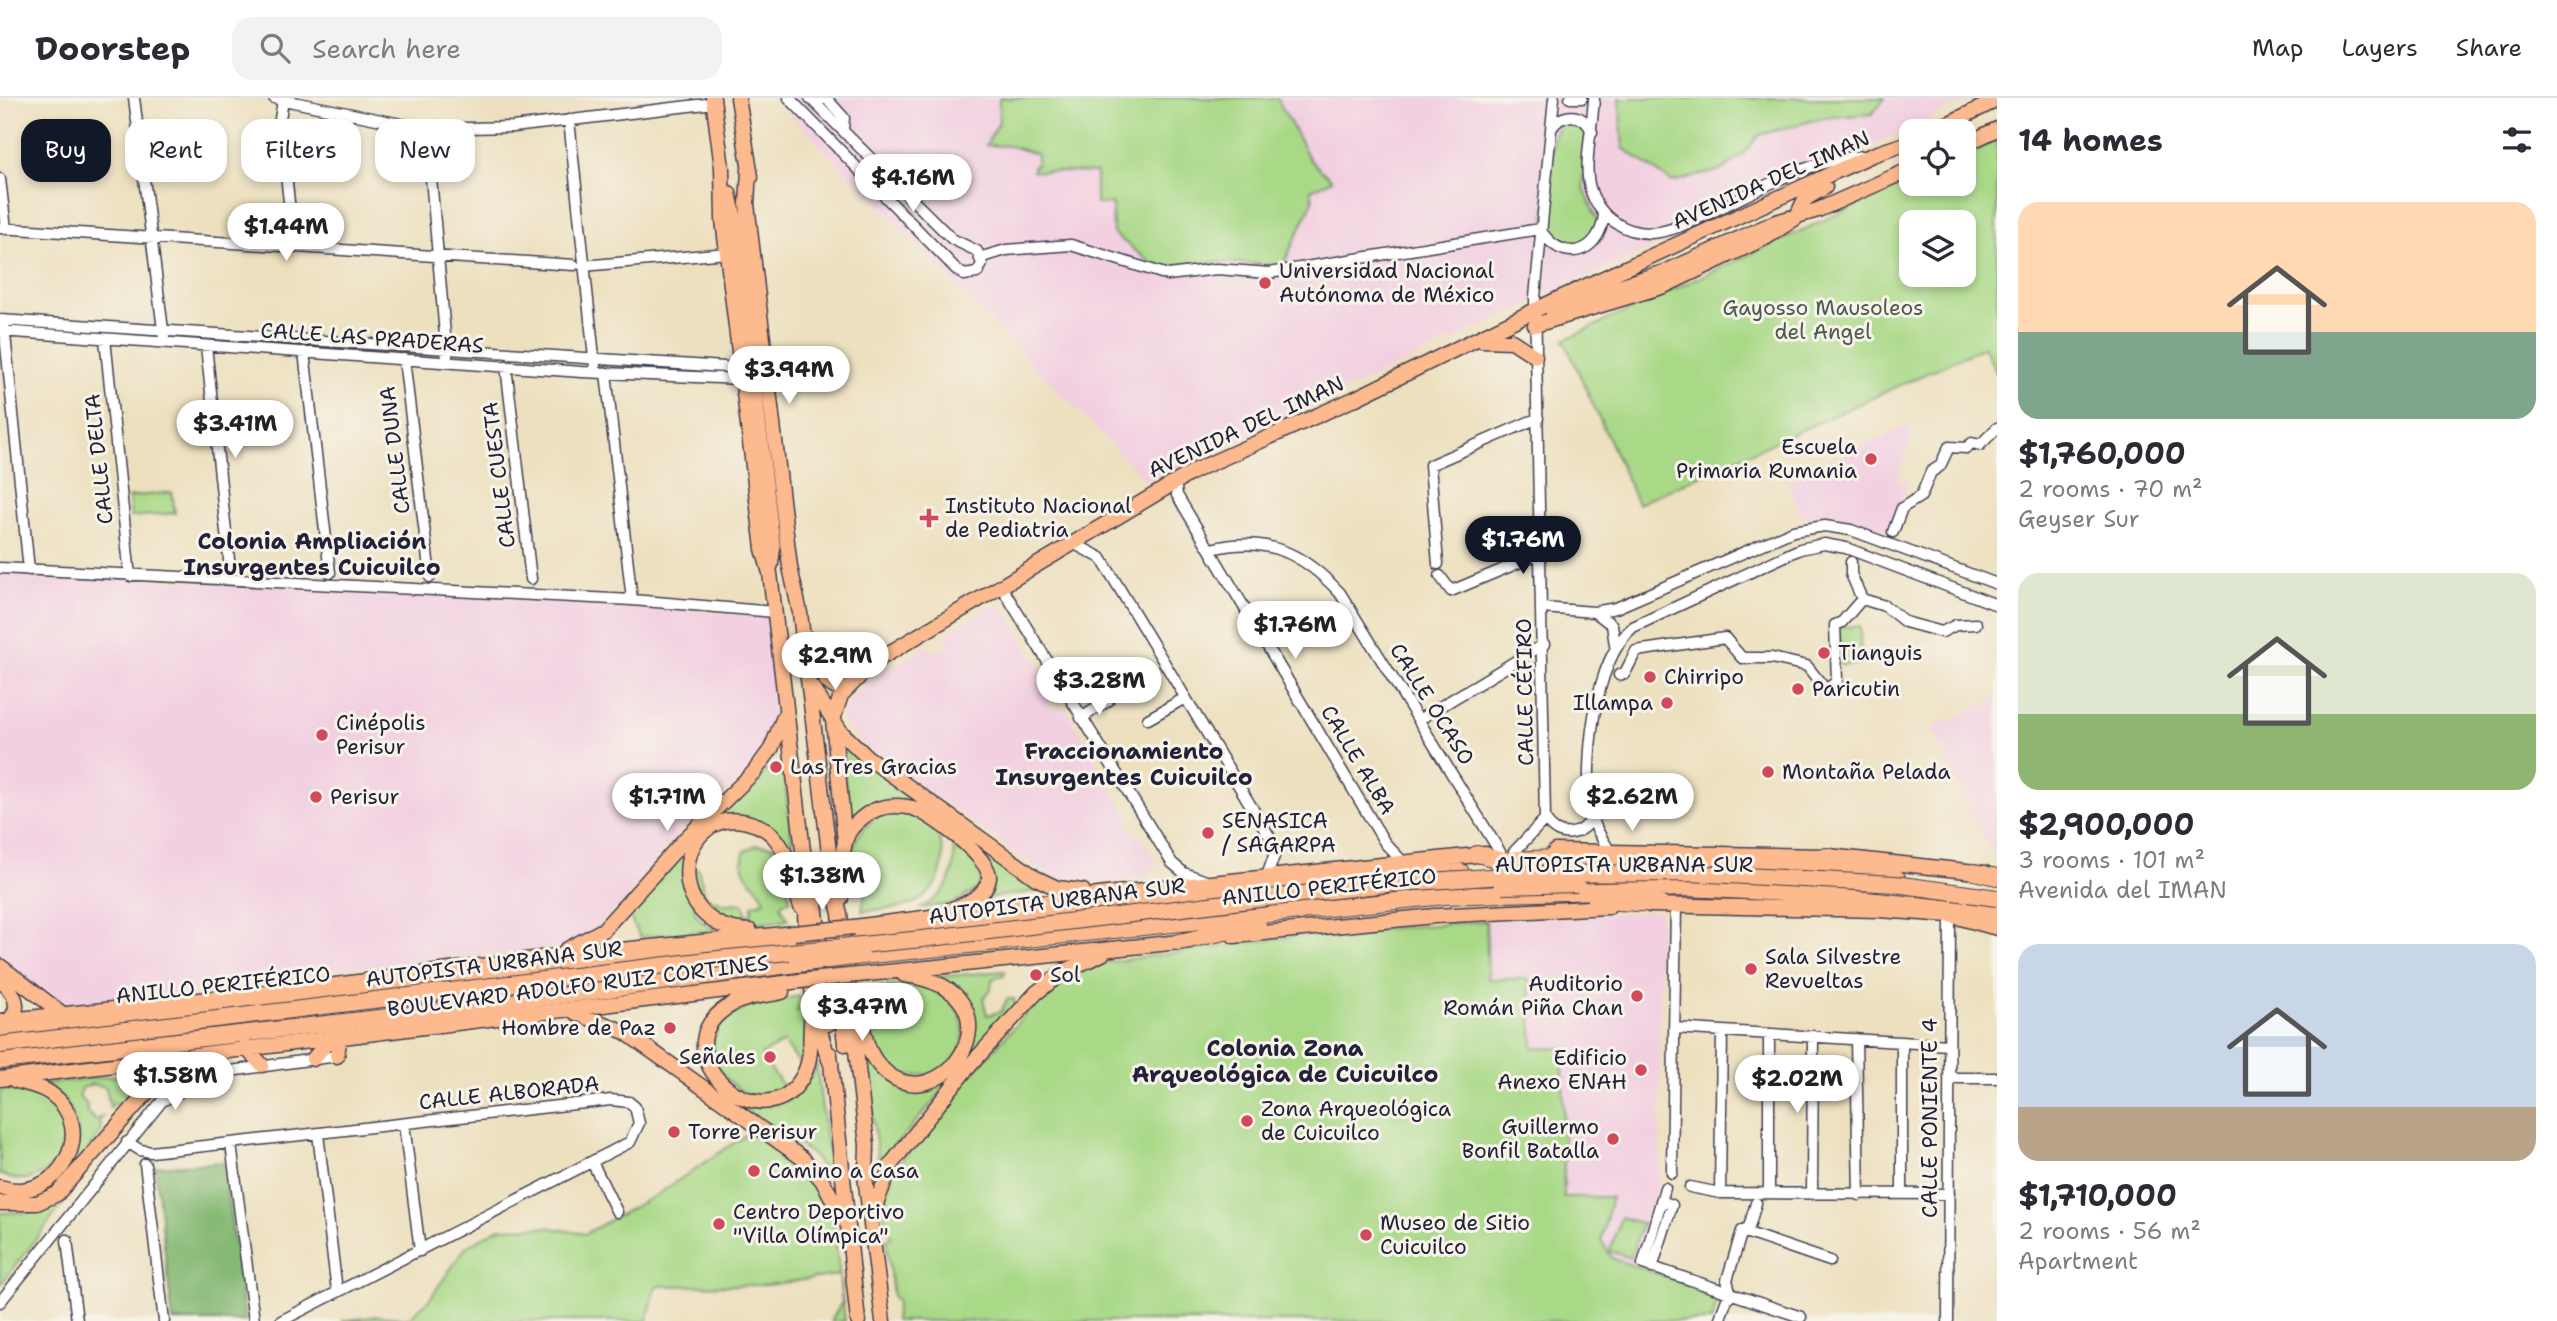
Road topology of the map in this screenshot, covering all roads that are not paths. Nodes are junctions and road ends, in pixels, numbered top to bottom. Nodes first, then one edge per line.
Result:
1 (135, 98) edge
2 (790, 98) edge
3 (802, 98) edge
4 (811, 98) edge
5 (1554, 98) edge
6 (1570, 98) edge
7 (1582, 98) edge
8 (1594, 98) edge
9 (278, 99) edge
10 (739, 99) edge
11 (1997, 100) edge
12 (713, 101) edge
13 (823, 110) junction
14 (1958, 119) edge
15 (569, 120) junction
16 (813, 122) junction
17 (843, 129) junction
18 (1997, 129) edge
19 (1550, 130) junction
20 (1593, 135) junction
21 (1976, 139) edge
22 (1899, 146) edge
23 (1899, 149) edge
24 (1872, 155) junction
25 (722, 168) junction
26 (1899, 174) edge
27 (0, 178) edge
28 (432, 182) edge
29 (917, 204) junction
30 (1604, 215) junction
31 (905, 216) junction
32 (1796, 218) junction
33 (935, 222) junction
34 (3, 229) edge
35 (1540, 229) junction
36 (923, 235) junction
37 (152, 238) junction
38 (294, 248) junction
39 (727, 253) junction
40 (439, 256) junction
41 (982, 257) junction
42 (579, 265) junction
43 (1535, 317) junction
44 (2, 326) edge
45 (164, 337) junction
46 (105, 339) junction
47 (1476, 341) junction
48 (206, 346) junction
49 (304, 352) junction
50 (1535, 356) junction
51 (447, 357) junction
52 (404, 359) junction
53 (506, 366) junction
54 (599, 369) junction
55 (741, 374) junction
56 (1538, 418) junction
57 (1997, 428) edge
58 (1931, 472) junction
59 (1172, 488) junction
60 (1914, 493) dead end
61 (1893, 532) dead end
62 (1073, 543) junction
63 (1211, 549) junction
64 (1542, 553) junction
65 (1922, 556) junction
66 (1851, 562) dead end
67 (1942, 563) junction
68 (1438, 564) dead end
69 (0, 568) edge
70 (230, 569) dead end
71 (1709, 569) junction
72 (29, 570) junction
73 (330, 573) dead end
74 (770, 573) junction
75 (1916, 573) junction
76 (130, 576) junction
77 (1440, 576) dead end
78 (1692, 577) junction
79 (430, 578) dead end
80 (531, 579) dead end
81 (1936, 581) junction
82 (1997, 584) edge
83 (1720, 585) junction
84 (1001, 586) junction
85 (1699, 595) junction
86 (1862, 599) junction
87 (632, 600) junction
88 (1997, 605) edge
89 (1543, 608) junction
90 (775, 612) junction
91 (1594, 612) junction
92 (1976, 624) dead end
93 (802, 634) junction
94 (1544, 644) junction
95 (1614, 647) junction
96 (830, 654) junction
97 (874, 662) junction
98 (1619, 675) dead end
99 (808, 682) junction
100 (846, 689) junction
101 (1185, 698) junction
102 (1108, 701) dead end
103 (787, 711) junction
104 (1081, 718) junction
105 (1147, 719) dead end
106 (1420, 719) junction
107 (833, 720) junction
108 (1592, 818) junction
109 (1545, 819) junction
110 (845, 842) junction
111 (1609, 850) junction
112 (1507, 852) junction
113 (1477, 854) junction
114 (1829, 856) junction
115 (1402, 861) junction
116 (1720, 864) junction
117 (1664, 866) junction
118 (1974, 872) joint
119 (806, 876) junction
120 (1267, 876) junction
121 (1997, 876) edge
122 (1212, 882) junction
123 (833, 885) junction
124 (1997, 891) edge
125 (1105, 894) junction
126 (1485, 895) junction
127 (1997, 898) edge
128 (1378, 900) junction
129 (1668, 905) junction
130 (1997, 906) edge
131 (1950, 911) junction
132 (1997, 913) edge
133 (840, 914) junction
134 (804, 918) junction
135 (930, 918) junction
136 (1997, 921) edge
137 (1997, 928) edge
138 (857, 931) junction
139 (794, 936) junction
140 (1179, 942) junction
141 (1117, 948) junction
142 (671, 955) junction
143 (550, 957) junction
144 (528, 961) junction
145 (0, 966) edge
146 (875, 973) junction
147 (0, 980) edge
148 (800, 981) junction
149 (849, 985) junction
150 (320, 987) junction
151 (815, 999) junction
152 (505, 1003) junction
153 (568, 1011) junction
154 (166, 1013) junction
155 (64, 1015) junction
156 (3, 1024) edge
157 (424, 1025) junction
158 (1674, 1028) junction
159 (1722, 1031) junction
160 (1769, 1034) junction
161 (336, 1036) junction
162 (1813, 1037) junction
163 (1856, 1039) junction
164 (1902, 1042) junction
165 (0, 1045) edge
166 (1949, 1045) junction
167 (245, 1047) junction
168 (213, 1051) junction
169 (0, 1052) edge
170 (337, 1056) joint
171 (313, 1059) junction
172 (0, 1061) edge
173 (830, 1062) junction
174 (262, 1065) junction
175 (3, 1078) edge
176 (1949, 1078) junction
177 (1997, 1078) edge
178 (404, 1124) junction
179 (318, 1134) junction
180 (127, 1142) junction
181 (231, 1144) junction
182 (592, 1162) junction
183 (145, 1164) dead end
184 (1672, 1173) dead end
185 (866, 1176) junction
186 (1690, 1187) dead end
187 (0, 1188) edge
188 (1665, 1188) dead end
189 (1720, 1193) junction
190 (1769, 1193) junction
191 (1812, 1194) junction
192 (1902, 1194) junction
193 (1949, 1194) junction
194 (1859, 1195) junction
195 (1756, 1203) dead end
196 (2, 1206) edge
197 (617, 1212) dead end
198 (849, 1229) junction
199 (1742, 1231) junction
200 (873, 1233) junction
201 (67, 1240) dead end
202 (420, 1251) junction
203 (1830, 1261) dead end
204 (337, 1291) junction
205 (1730, 1292) junction
206 (0, 1302) edge
207 (1801, 1317) dead end
208 (77, 1321) edge
209 (164, 1321) edge
210 (254, 1321) edge
211 (281, 1321) edge
212 (858, 1321) edge
213 (883, 1321) edge
214 (1719, 1321) edge
215 (1948, 1321) edge

1 - 37 street
2 - 3 street
2 - 16 street
4 - 13 street
4 - 17 street
5 - 19 street, CALLE CÉFIRO
6 - 7 street
8 - 20 street
9 - 15 street
9 - 38 street
10 - 93 main road
11 - 14 main road
12 - 15 street
12 - 25 main road
13 - 16 street
13 - 17 street
15 - 42 street
16 - 31 street
17 - 29 street
18 - 21 main road
19 - 20 street
19 - 35 street, CALLE CÉFIRO
20 - 30 street
22 - 24 main road, AVENIDA DEL IMAN
23 - 32 main road
24 - 30 street
24 - 43 main road, AVENIDA DEL IMAN
25 - 39 main road
25 - 74 main road
26 - 32 main road, AVENIDA DEL IMAN
27 - 34 street
28 - 40 street
29 - 31 street
29 - 33 street
30 - 35 street
31 - 36 street
32 - 43 main road, AVENIDA DEL IMAN
33 - 36 street
33 - 41 street
34 - 37 street
35 - 41 street
35 - 43 street, CALLE CÉFIRO
36 - 41 street
37 - 38 street
37 - 45 street
38 - 40 street
39 - 42 street
39 - 55 main road
40 - 42 street
40 - 51 street
42 - 54 street
43 - 47 main road, AVENIDA DEL IMAN
43 - 50 street, CALLE CÉFIRO
44 - 45 street, CALLE LAS PRADERAS
44 - 46 street, CALLE LAS PRADERAS
44 - 72 street
45 - 46 street, CALLE LAS PRADERAS
45 - 48 street, CALLE LAS PRADERAS
45 - 51 street, CALLE LAS PRADERAS
46 - 76 street, CALLE DELTA
47 - 50 main road
47 - 59 main road, AVENIDA DEL IMAN
48 - 49 street, CALLE LAS PRADERAS
48 - 70 street
49 - 52 street, CALLE LAS PRADERAS
49 - 73 street
50 - 56 street, CALLE CÉFIRO
51 - 52 street, CALLE LAS PRADERAS
51 - 53 street, CALLE LAS PRADERAS
51 - 54 street, CALLE LAS PRADERAS
52 - 79 street, CALLE DUNA
53 - 54 street, CALLE LAS PRADERAS
53 - 80 street, CALLE CUESTA
54 - 55 street, CALLE LAS PRADERAS
54 - 55 street, CALLE LAS PRADERAS
54 - 87 street
55 - 74 main road
56 - 64 street, CALLE CÉFIRO
56 - 68 street
57 - 58 street
58 - 60 street
58 - 61 street
59 - 62 main road, AVENIDA DEL IMAN
59 - 63 street, CALLE ALBA
62 - 84 main road, AVENIDA DEL IMAN
62 - 101 street
63 - 106 street, CALLE OCASO
63 - 115 street, CALLE ALBA
64 - 77 street
64 - 89 street, CALLE CÉFIRO
65 - 67 street
65 - 71 street
65 - 75 street
66 - 86 street
67 - 81 street
67 - 82 street
69 - 72 street
71 - 78 street
71 - 83 street
72 - 76 street
74 - 90 main road
75 - 81 street
75 - 83 street
76 - 87 street
78 - 85 street
78 - 91 street
81 - 88 street
83 - 85 street
84 - 97 main road, AVENIDA DEL IMAN
84 - 104 street
85 - 95 street
86 - 92 street
86 - 98 street
87 - 90 street
89 - 91 street
89 - 94 street, CALLE CÉFIRO
90 - 103 main road
91 - 95 street
93 - 96 main road
93 - 99 main road
94 - 106 street
94 - 109 street, CALLE CÉFIRO
95 - 108 street
96 - 97 main road
96 - 100 main road
97 - 100 main road, AVENIDA DEL IMAN
99 - 107 main road
99 - 123 main road
100 - 107 main road, AVENIDA DEL IMAN
101 - 105 street
101 - 120 street
102 - 104 street
103 - 119 main road
103 - 143 main road
104 - 122 street
106 - 112 street, CALLE OCASO
107 - 110 main road, AVENIDA DEL IMAN
107 - 125 main road
108 - 109 street
108 - 111 street
109 - 112 street
110 - 133 main road, AVENIDA DEL IMAN
110 - 135 main road
111 - 112 main road
111 - 114 main road
112 - 113 main road
113 - 115 main road
113 - 117 highway
114 - 116 highway
114 - 118 main road
115 - 120 main road
116 - 117 highway, ANILLO PERIFÉRICO
116 - 124 highway, ANILLO PERIFÉRICO
117 - 138 highway, ANILLO PERIFÉRICO
118 - 121 highway
119 - 134 main road
119 - 173 main road
120 - 122 main road
122 - 125 main road
123 - 133 main road
123 - 185 main road
125 - 135 main road
126 - 128 highway, ANILLO PERIFÉRICO
126 - 129 highway
126 - 131 highway, ANILLO PERIFÉRICO
127 - 165 highway, AUTOPISTA URBANA SUR, bridge
128 - 140 highway
128 - 152 highway, ANILLO PERIFÉRICO, bridge
129 - 131 main road, BOULEVARD ADOLFO RUIZ CORTINES
129 - 140 main road, BOULEVARD ADOLFO RUIZ CORTINES
129 - 158 street
130 - 169 highway, AUTOPISTA URBANA SUR, bridge
131 - 132 highway, ANILLO PERIFÉRICO
131 - 136 highway
131 - 137 main road, BOULEVARD ADOLFO RUIZ CORTINES
131 - 166 street, CALLE PONIENTE 4
133 - 149 main road
134 - 139 main road
134 - 151 main road
135 - 138 main road
138 - 139 highway, ANILLO PERIFÉRICO
139 - 142 highway, ANILLO PERIFÉRICO
139 - 143 main road, BOULEVARD ADOLFO RUIZ CORTINES
140 - 141 main road, BOULEVARD ADOLFO RUIZ CORTINES
141 - 146 main road, BOULEVARD ADOLFO RUIZ CORTINES
141 - 200 main road
142 - 144 highway
142 - 154 highway, ANILLO PERIFÉRICO
143 - 144 main road, BOULEVARD ADOLFO RUIZ CORTINES
144 - 150 main road, BOULEVARD ADOLFO RUIZ CORTINES
145 - 155 main road
146 - 148 main road, BOULEVARD ADOLFO RUIZ CORTINES, bridge
146 - 149 main road
147 - 156 main road
148 - 151 main road
148 - 153 main road, BOULEVARD ADOLFO RUIZ CORTINES
149 - 185 main road
150 - 154 highway
150 - 155 main road, BOULEVARD ADOLFO RUIZ CORTINES
151 - 173 main road
152 - 157 highway
152 - 172 highway, ANILLO PERIFÉRICO
153 - 157 main road, BOULEVARD ADOLFO RUIZ CORTINES
153 - 198 main road
154 - 156 highway, ANILLO PERIFÉRICO
155 - 156 main road, BOULEVARD ADOLFO RUIZ CORTINES
157 - 161 main road, BOULEVARD ADOLFO RUIZ CORTINES
158 - 159 street
158 - 184 street
159 - 160 street
159 - 189 street
160 - 162 street
160 - 190 street
161 - 167 main road, BOULEVARD ADOLFO RUIZ CORTINES
161 - 170 main road
161 - 171 main road
162 - 163 street
162 - 191 street
163 - 164 street
163 - 194 street
164 - 166 street
164 - 192 street
166 - 176 street, CALLE PONIENTE 4
167 - 168 main road, BOULEVARD ADOLFO RUIZ CORTINES
167 - 174 main road
168 - 175 main road, BOULEVARD ADOLFO RUIZ CORTINES
168 - 196 main road
170 - 171 street
171 - 174 street
173 - 198 main road
174 - 180 street
175 - 187 main road
176 - 177 street
176 - 193 street, CALLE PONIENTE 4
178 - 179 street, CALLE ALBORADA
178 - 182 street, CALLE ALBORADA
178 - 202 street
179 - 181 street, CALLE ALBORADA
179 - 204 street
180 - 181 street, CALLE ALBORADA
180 - 206 street
181 - 210 street
182 - 197 street
182 - 202 street, CALLE ALBORADA
183 - 209 street
185 - 200 main road
186 - 189 street
188 - 205 street
189 - 190 street
190 - 191 street
191 - 194 street
192 - 193 street
192 - 194 street
193 - 215 street, CALLE PONIENTE 4
195 - 199 street
198 - 212 main road
199 - 203 street
199 - 205 street
200 - 213 main road
201 - 208 street
202 - 204 street, CALLE ALBORADA
204 - 211 street, CALLE ALBORADA
205 - 207 street
205 - 214 street

